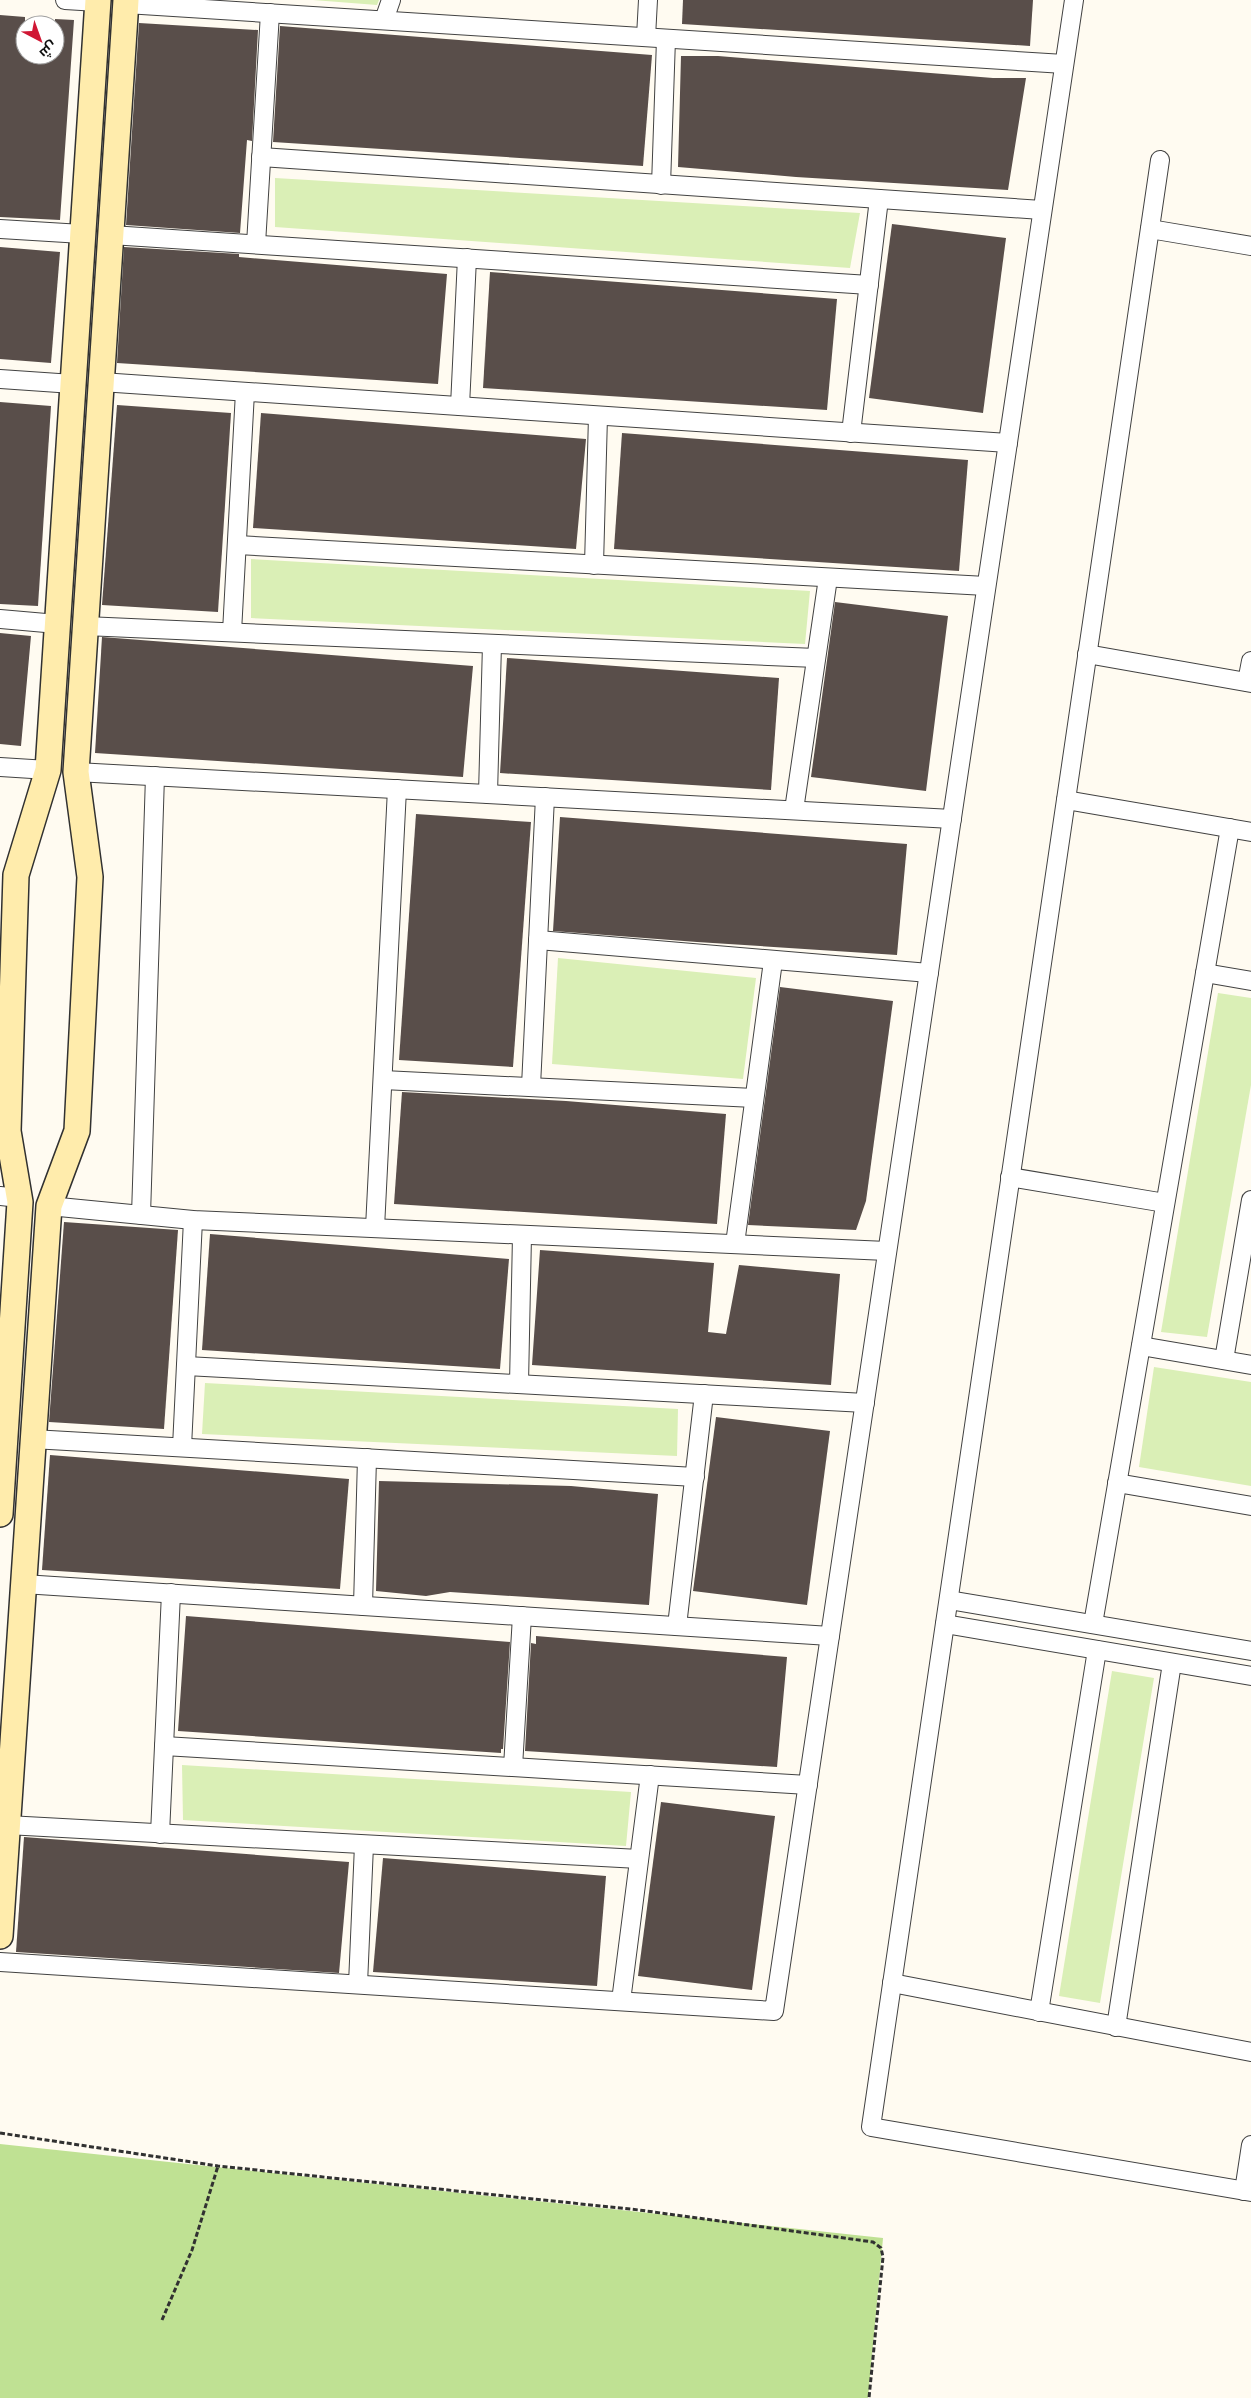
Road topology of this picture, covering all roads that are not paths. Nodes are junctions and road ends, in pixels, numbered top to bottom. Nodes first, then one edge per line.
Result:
1 (65, 0) edge
2 (391, 0) edge
3 (648, 0) edge
4 (1074, 0) edge
5 (98, 1) edge
6 (126, 2) edge
7 (270, 13) junction
8 (384, 20) junction
9 (646, 37) junction
10 (666, 39) junction
11 (1064, 64) junction
12 (261, 158) junction
13 (1160, 160) dead end
14 (661, 185) junction
15 (879, 199) junction
16 (1042, 210) junction
17 (0, 229) edge
18 (1150, 229) junction
19 (82, 234) junction
20 (111, 235) junction
21 (256, 244) junction
22 (1251, 246) edge
23 (468, 258) junction
24 (869, 285) junction
25 (0, 379) edge
26 (101, 382) junction
27 (73, 384) junction
28 (245, 392) junction
29 (460, 406) junction
30 (598, 416) junction
31 (851, 432) junction
32 (1008, 443) junction
33 (237, 545) junction
34 (594, 564) junction
35 (828, 578) junction
36 (986, 586) junction
37 (0, 620) edge
38 (57, 624) junction
39 (85, 626) junction
40 (232, 632) junction
41 (492, 644) junction
42 (1087, 654) junction
43 (816, 658) junction
44 (1251, 660) edge
45 (1249, 683) edge
46 (52, 709) junction
47 (80, 711) junction
48 (0, 767) edge
49 (48, 770) junction
50 (76, 772) junction
51 (155, 776) junction
52 (397, 789) junction
53 (488, 794) junction
54 (545, 797) junction
55 (1066, 800) junction
56 (794, 810) junction
57 (952, 819) junction
58 (1230, 828) junction
59 (1251, 832) edge
60 (538, 940) junction
61 (773, 961) junction
62 (929, 973) junction
63 (1205, 973) junction
64 (1251, 981) edge
65 (383, 1080) junction
66 (531, 1086) junction
67 (754, 1098) junction
68 (1010, 1177) junction
69 (9, 1197) edge
70 (1251, 1200) edge
71 (1165, 1203) junction
72 (49, 1206) junction
73 (140, 1214) junction
74 (194, 1220) junction
75 (376, 1228) junction
76 (522, 1235) junction
77 (735, 1244) junction
78 (887, 1251) junction
79 (1141, 1346) junction
80 (1224, 1360) junction
81 (1251, 1365) edge
82 (186, 1366) junction
83 (519, 1384) junction
84 (704, 1394) junction
85 (864, 1403) junction
86 (3, 1436) edge
87 (32, 1439) junction
88 (182, 1447) junction
89 (367, 1458) junction
90 (694, 1477) junction
91 (1117, 1484) junction
92 (1251, 1506) edge
93 (0, 1513) edge
94 (27, 1513) junction
95 (23, 1584) junction
96 (171, 1593) junction
97 (949, 1600) junction
98 (363, 1606) junction
99 (522, 1616) junction
100 (1070, 1620) junction
101 (945, 1624) junction
102 (1093, 1624) junction
103 (677, 1626) junction
104 (830, 1636) junction
105 (1066, 1644) junction
106 (1097, 1650) junction
107 (1245, 1650) edge
108 (1172, 1663) junction
109 (1243, 1675) edge
110 (164, 1746) junction
111 (513, 1767) junction
112 (650, 1775) junction
113 (808, 1785) junction
114 (7, 1825) junction
115 (160, 1834) junction
116 (364, 1845) junction
117 (639, 1859) junction
118 (0, 1936) edge
119 (0, 1962) edge
120 (892, 1983) junction
121 (358, 1984) junction
122 (621, 2001) junction
123 (1039, 2012) junction
124 (1116, 2027) junction
125 (1251, 2052) edge
126 (1251, 2145) edge
127 (1248, 2191) edge

1 - 5 street
2 - 8 street
3 - 9 street
4 - 11 street
5 - 19 street
6 - 7 street
6 - 20 street
7 - 8 street
7 - 12 street
8 - 9 street
9 - 10 street
10 - 11 street
10 - 14 street
11 - 16 street
12 - 14 street
12 - 21 street
13 - 18 street
14 - 15 street
15 - 16 street
15 - 24 street
16 - 32 street
17 - 19 street
18 - 22 street
18 - 42 street
19 - 27 street
20 - 21 street
20 - 26 street
21 - 23 street
23 - 24 street
23 - 29 street
24 - 31 street
25 - 27 street
26 - 28 street
26 - 39 street
27 - 38 street
28 - 29 street
28 - 33 street
29 - 30 street
30 - 31 street
30 - 34 street
31 - 32 street
32 - 36 street
33 - 34 street
33 - 40 street
34 - 35 street
35 - 36 street
35 - 43 street
36 - 57 street
37 - 38 street
38 - 46 street
39 - 40 street
39 - 47 street
40 - 41 street
41 - 43 street
41 - 53 street
42 - 45 street
42 - 55 street
43 - 56 street
44 - 45 street
46 - 47 street
46 - 49 street
47 - 50 street
48 - 49 street
49 - 69 street
50 - 51 street
50 - 72 street
51 - 52 street
51 - 73 street
52 - 53 street
52 - 65 street
53 - 54 street
54 - 56 street
54 - 60 street
55 - 58 street
55 - 68 street
56 - 57 street
57 - 62 street
58 - 59 street
58 - 63 street
60 - 61 street
60 - 66 street
61 - 62 street
61 - 67 street
62 - 78 street
63 - 64 street
63 - 71 street
65 - 66 street
65 - 75 street
66 - 67 street
67 - 77 street
68 - 71 street
68 - 97 street
69 - 86 street
70 - 80 street
71 - 79 street
72 - 73 street
72 - 87 street
73 - 74 street
74 - 75 street
74 - 82 street
75 - 76 street
76 - 77 street
76 - 83 street
77 - 78 street
78 - 85 street
79 - 80 street
79 - 91 street
80 - 81 street
82 - 83 street
82 - 88 street
83 - 84 street
84 - 85 street
84 - 90 street
85 - 104 street
86 - 93 street
87 - 88 street
87 - 94 street
88 - 89 street
89 - 90 street
89 - 98 street
90 - 103 street
91 - 92 street
91 - 102 street
93 - 94 street
94 - 95 street
95 - 96 street
95 - 114 street
96 - 98 street
96 - 110 street
97 - 100 street
97 - 101 street
98 - 99 street
99 - 103 street
99 - 111 street
100 - 102 street
100 - 105 street
101 - 105 street
101 - 120 street
102 - 107 street
103 - 104 street
104 - 113 street
105 - 106 street
106 - 108 street
106 - 123 street
107 - 109 street
108 - 109 street
108 - 124 street
110 - 111 street
110 - 115 street
111 - 112 street
112 - 113 street
112 - 117 street
113 - 122 street
114 - 115 street
114 - 118 street
115 - 116 street
116 - 117 street
116 - 121 street
117 - 122 street
119 - 121 street
120 - 123 street
120 - 127 street
121 - 122 street
123 - 124 street
124 - 125 street
126 - 127 street

